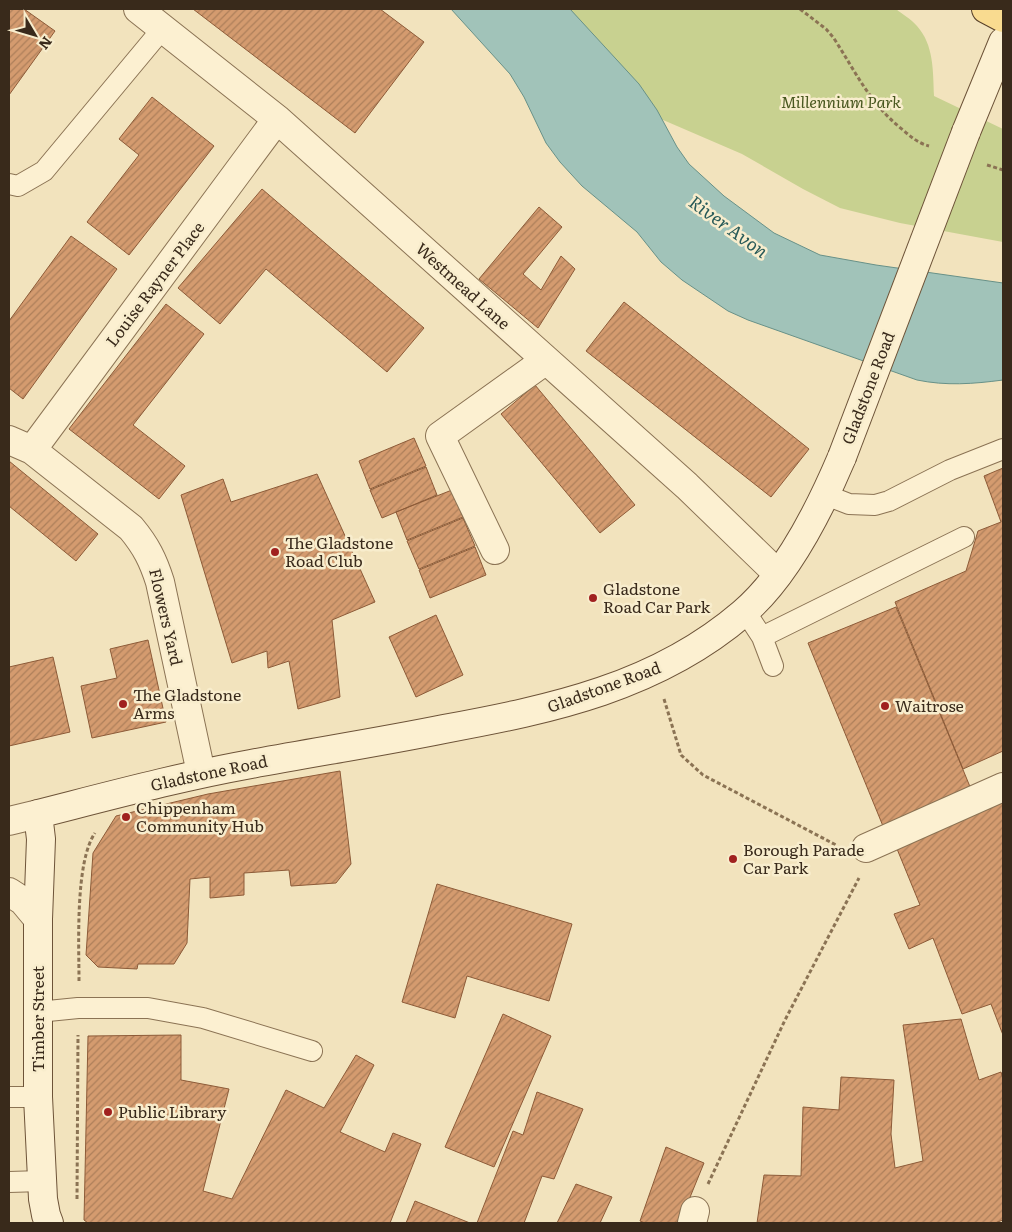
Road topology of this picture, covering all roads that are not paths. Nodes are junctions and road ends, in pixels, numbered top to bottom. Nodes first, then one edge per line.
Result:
1 (138, 9) edge
2 (986, 9) edge
3 (1003, 18) edge
4 (163, 28) junction
5 (1003, 42) edge
6 (277, 119) junction
7 (9, 184) edge
8 (546, 360) junction
9 (20, 445) edge
10 (1003, 449) edge
11 (826, 495) junction
12 (964, 537) dead end
13 (495, 550) dead end
14 (778, 574) junction
15 (745, 611) junction
16 (762, 637) junction
17 (773, 666) dead end
18 (201, 773) junction
19 (1003, 787) edge
20 (38, 814) junction
21 (9, 821) edge
22 (861, 846) road end
23 (9, 892) edge
24 (38, 919) junction
25 (38, 1012) junction
26 (312, 1051) dead end
27 (9, 1097) edge
28 (38, 1097) junction
29 (42, 1181) junction
30 (9, 1182) edge
31 (47, 1219) edge

1 - 4 street, Westmead Lane
2 - 3 main road
4 - 6 street, Westmead Lane
4 - 7 lane
5 - 11 street, Gladstone Road, bridge
6 - 8 street, Westmead Lane
6 - 9 street, Louise Rayner Place
8 - 13 street
8 - 14 street, Westmead Lane
9 - 18 street, Flowers Yard
10 - 11 lane
11 - 14 street, Gladstone Road
12 - 16 lane
14 - 15 street, Gladstone Road
15 - 16 lane
15 - 18 street, Gladstone Road
16 - 17 lane
18 - 20 street, Gladstone Road
19 - 22 street
20 - 21 street, Gladstone Road
20 - 24 street, Timber Street
23 - 24 street
24 - 25 street, Timber Street
25 - 26 lane
25 - 28 street, Timber Street
27 - 28 lane
28 - 29 street, Timber Street
29 - 30 lane
29 - 31 street, Timber Street

